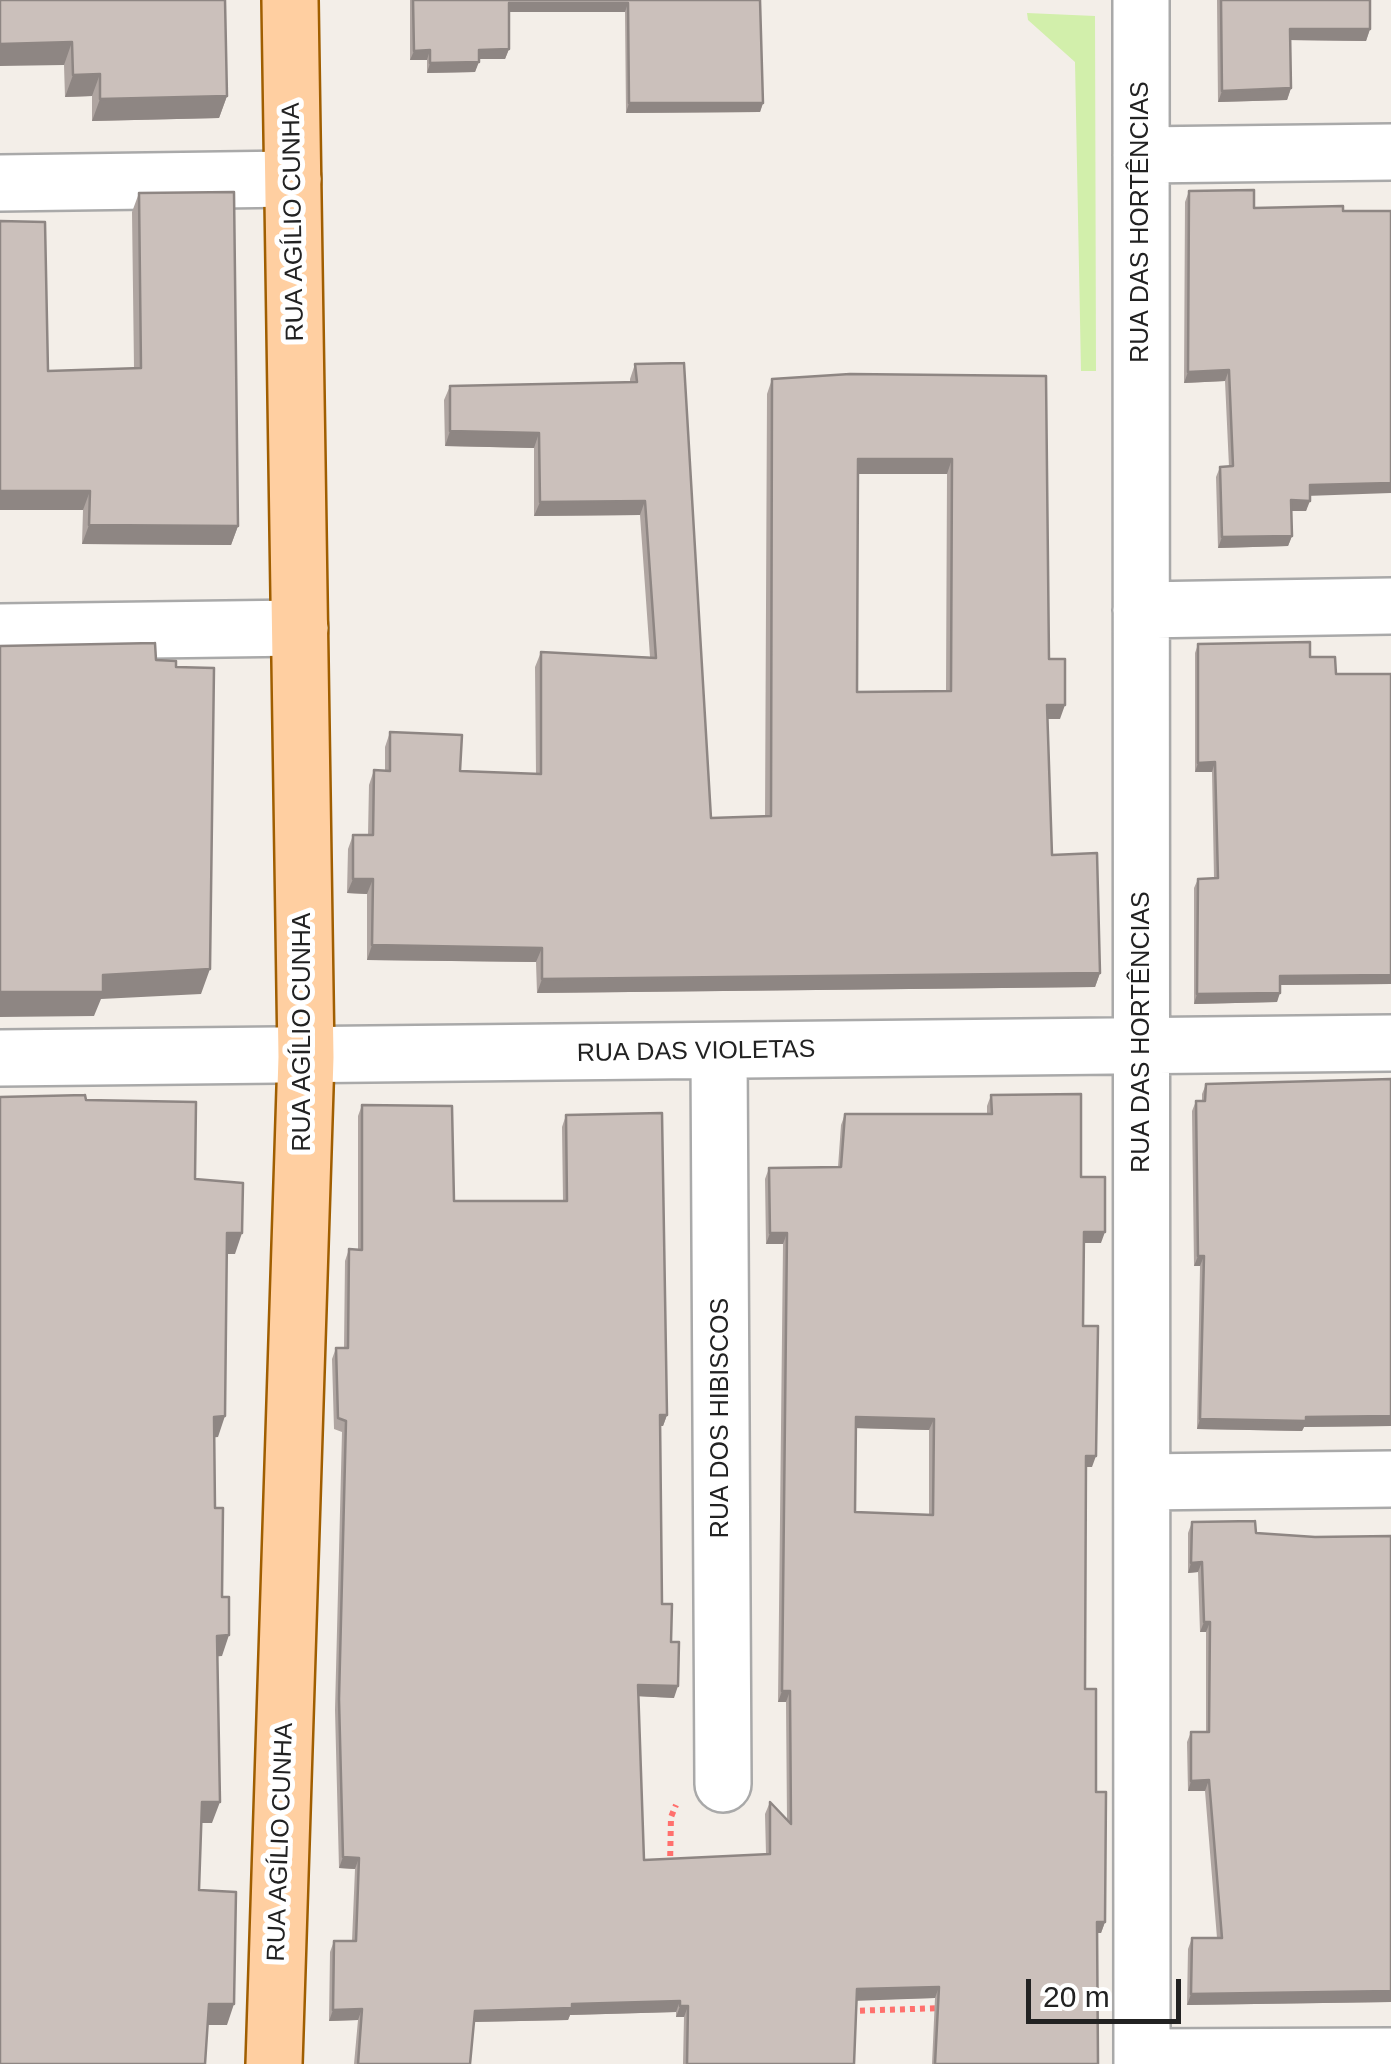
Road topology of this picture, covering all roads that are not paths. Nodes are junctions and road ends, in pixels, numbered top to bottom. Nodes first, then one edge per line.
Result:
1 (290, 0) edge
2 (1141, 0) edge
3 (1391, 152) edge
4 (1141, 155) junction
5 (293, 179) junction
6 (0, 183) edge
7 (1391, 606) edge
8 (1141, 610) junction
9 (300, 628) junction
10 (0, 632) edge
11 (1391, 1043) edge
12 (1142, 1046) junction
13 (719, 1052) junction
14 (306, 1056) junction
15 (0, 1058) edge
16 (1391, 1480) edge
17 (1142, 1482) junction
18 (723, 1778) road end
19 (1391, 2056) edge
20 (1142, 2061) edge
21 (274, 2064) edge

1 - 5 main road, RUA AGÍLIO CUNHA
2 - 4 street, RUA DAS HORTÊNCIAS
3 - 4 street
4 - 8 street, RUA DAS HORTÊNCIAS
5 - 6 street
5 - 9 main road, RUA AGÍLIO CUNHA
7 - 8 street
8 - 12 street, RUA DAS HORTÊNCIAS
9 - 10 street
9 - 14 main road, RUA AGÍLIO CUNHA
11 - 12 street, RUA DAS VIOLETAS
12 - 13 street, RUA DAS VIOLETAS
12 - 17 street, RUA DAS HORTÊNCIAS
13 - 14 street, RUA DAS VIOLETAS
13 - 18 street, RUA DOS HIBISCOS
14 - 15 street, RUA DAS VIOLETAS
14 - 21 main road, RUA AGÍLIO CUNHA
16 - 17 street
17 - 20 street, RUA DAS HORTÊNCIAS
19 - 20 street

